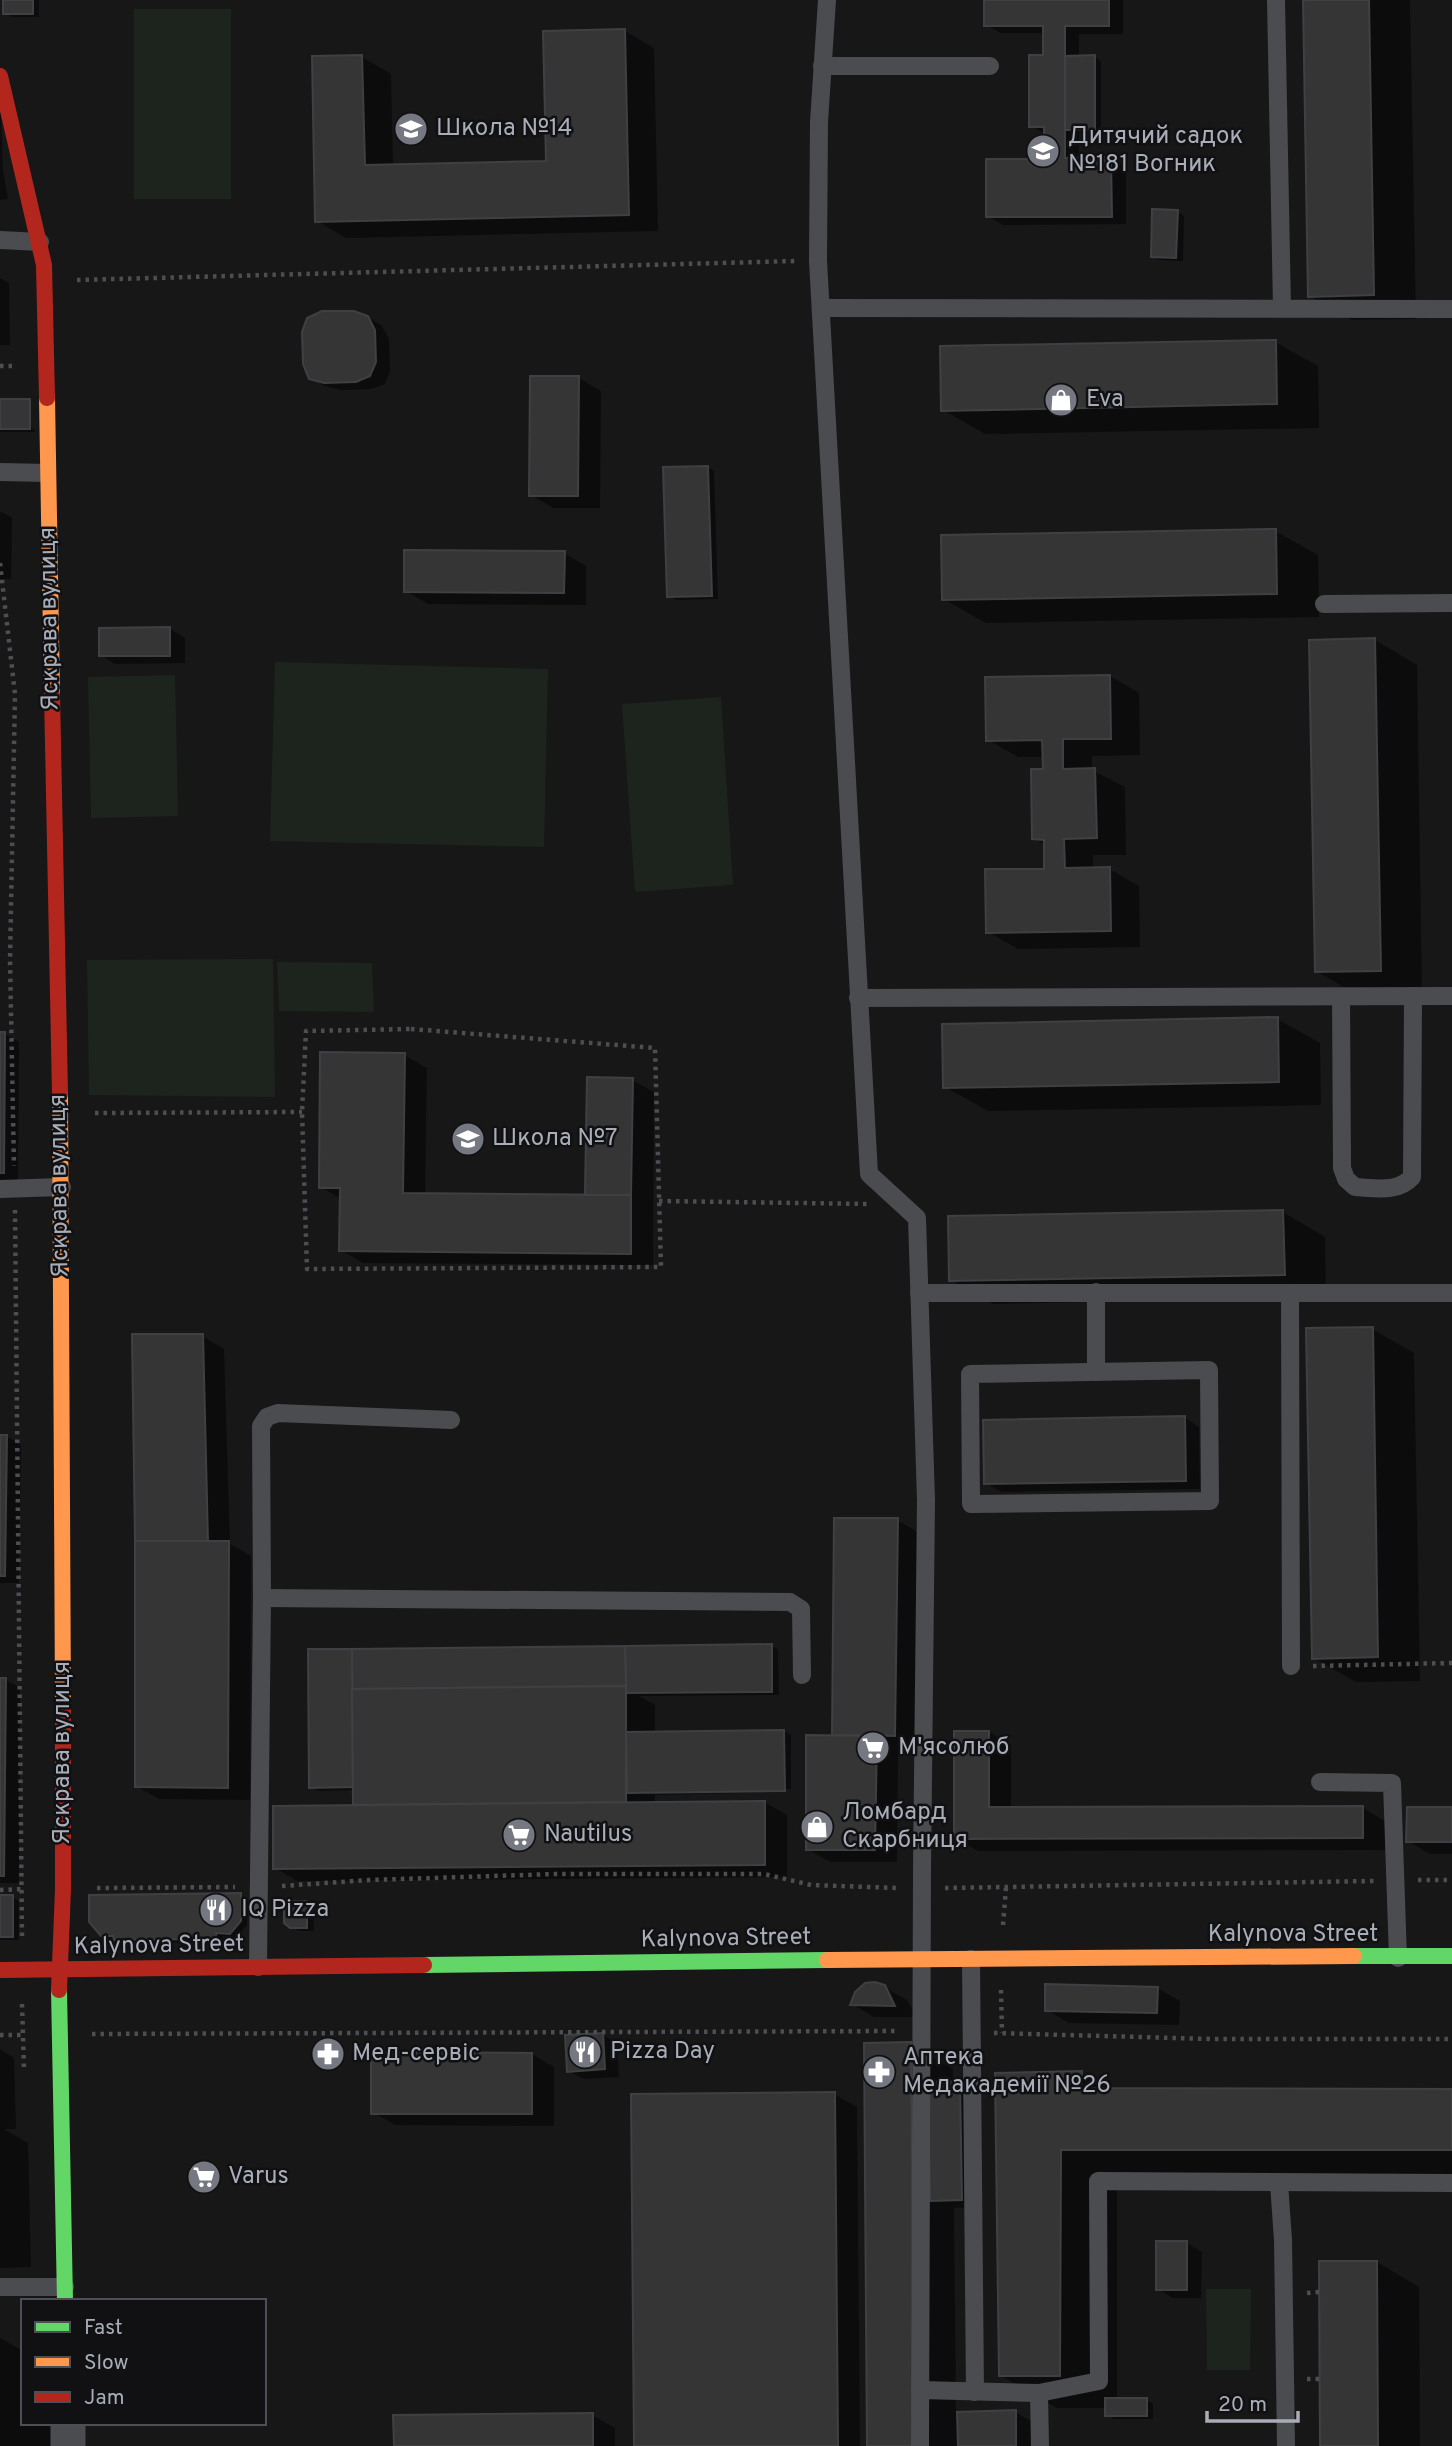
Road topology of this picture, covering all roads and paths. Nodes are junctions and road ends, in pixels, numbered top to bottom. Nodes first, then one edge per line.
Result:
1 (827, 0) edge
2 (1276, 0) edge
3 (822, 66) junction
4 (990, 66) dead end
5 (0, 76) edge
6 (0, 240) edge
7 (40, 242) junction
8 (818, 261) junction
9 (44, 265) junction
10 (822, 308) junction
11 (1282, 308) junction
12 (1452, 309) edge
13 (0, 366) edge
14 (17, 366) dead end
15 (0, 472) edge
16 (47, 473) junction
17 (0, 563) edge
18 (1452, 603) edge
19 (1324, 604) dead end
20 (1413, 996) junction
21 (1452, 996) edge
22 (1341, 997) junction
23 (858, 998) junction
24 (302, 1112) junction
25 (94, 1113) dead end
26 (62, 1187) junction
27 (7, 1189) edge
28 (659, 1201) junction
29 (902, 1205) junction
30 (1096, 1292) junction
31 (919, 1293) junction
32 (1290, 1293) junction
33 (1452, 1293) edge
34 (1096, 1372) junction
35 (451, 1420) dead end
36 (262, 1598) junction
37 (1452, 1663) edge
38 (1291, 1667) joint
39 (802, 1675) dead end
40 (1320, 1782) dead end
41 (1452, 1880) edge
42 (1396, 1881) junction
43 (258, 1887) junction
44 (86, 1888) dead end
45 (922, 1888) junction
46 (23, 1889) dead end
47 (1452, 1956) edge
48 (1398, 1958) junction
49 (921, 1959) junction
50 (971, 1959) junction
51 (258, 1968) junction
52 (0, 1970) edge
53 (59, 1970) junction
54 (921, 2031) junction
55 (972, 2032) junction
56 (92, 2034) dead end
57 (0, 2035) edge
58 (22, 2035) dead end
59 (1452, 2039) edge
60 (1279, 2183) junction
61 (1452, 2183) edge
62 (0, 2287) edge
63 (65, 2294) edge
64 (920, 2390) junction
65 (975, 2392) junction
66 (1039, 2393) junction
67 (68, 2425) edge
68 (68, 2446) edge
69 (920, 2446) edge
70 (1040, 2446) edge
71 (1286, 2446) edge

1 - 3 lane
2 - 11 lane
3 - 4 lane
3 - 8 lane
5 - 7 street, Яскрава вулиця
6 - 7 lane
7 - 9 street, Яскрава вулиця
8 - 9 path
8 - 10 lane
9 - 16 street, Яскрава вулиця
10 - 11 lane
10 - 23 lane
11 - 12 lane
13 - 14 path
15 - 16 lane
16 - 26 street, Яскрава вулиця
17 - 27 path
18 - 19 lane
20 - 21 lane
20 - 22 lane
20 - 22 lane
22 - 23 lane
23 - 29 lane
24 - 25 path
24 - 28 path
24 - 28 path
26 - 27 lane
26 - 53 street, Яскрава вулиця
27 - 46 path
28 - 29 path
29 - 31 lane
30 - 31 lane
30 - 32 lane
30 - 34 lane
31 - 45 lane
32 - 33 lane
32 - 38 lane
34 - 34 lane
35 - 36 lane
36 - 39 lane
36 - 43 lane
37 - 38 path
40 - 42 lane
41 - 42 path
42 - 45 path
42 - 48 lane
43 - 44 path
43 - 45 path
43 - 51 lane
45 - 49 lane
47 - 48 street, Kalynova Street
48 - 50 street, Kalynova Street
49 - 50 street, Kalynova Street
49 - 51 street, Kalynova Street
49 - 54 lane
50 - 55 lane
51 - 53 street, Kalynova Street
52 - 53 street, Kalynova Street
53 - 63 street, Яскрава вулиця
54 - 56 path
54 - 64 lane
55 - 59 path
55 - 65 lane
57 - 58 path
60 - 61 lane
60 - 66 lane
60 - 71 lane
62 - 63 lane
64 - 65 lane
64 - 69 lane
65 - 66 lane
66 - 70 lane
67 - 68 street

